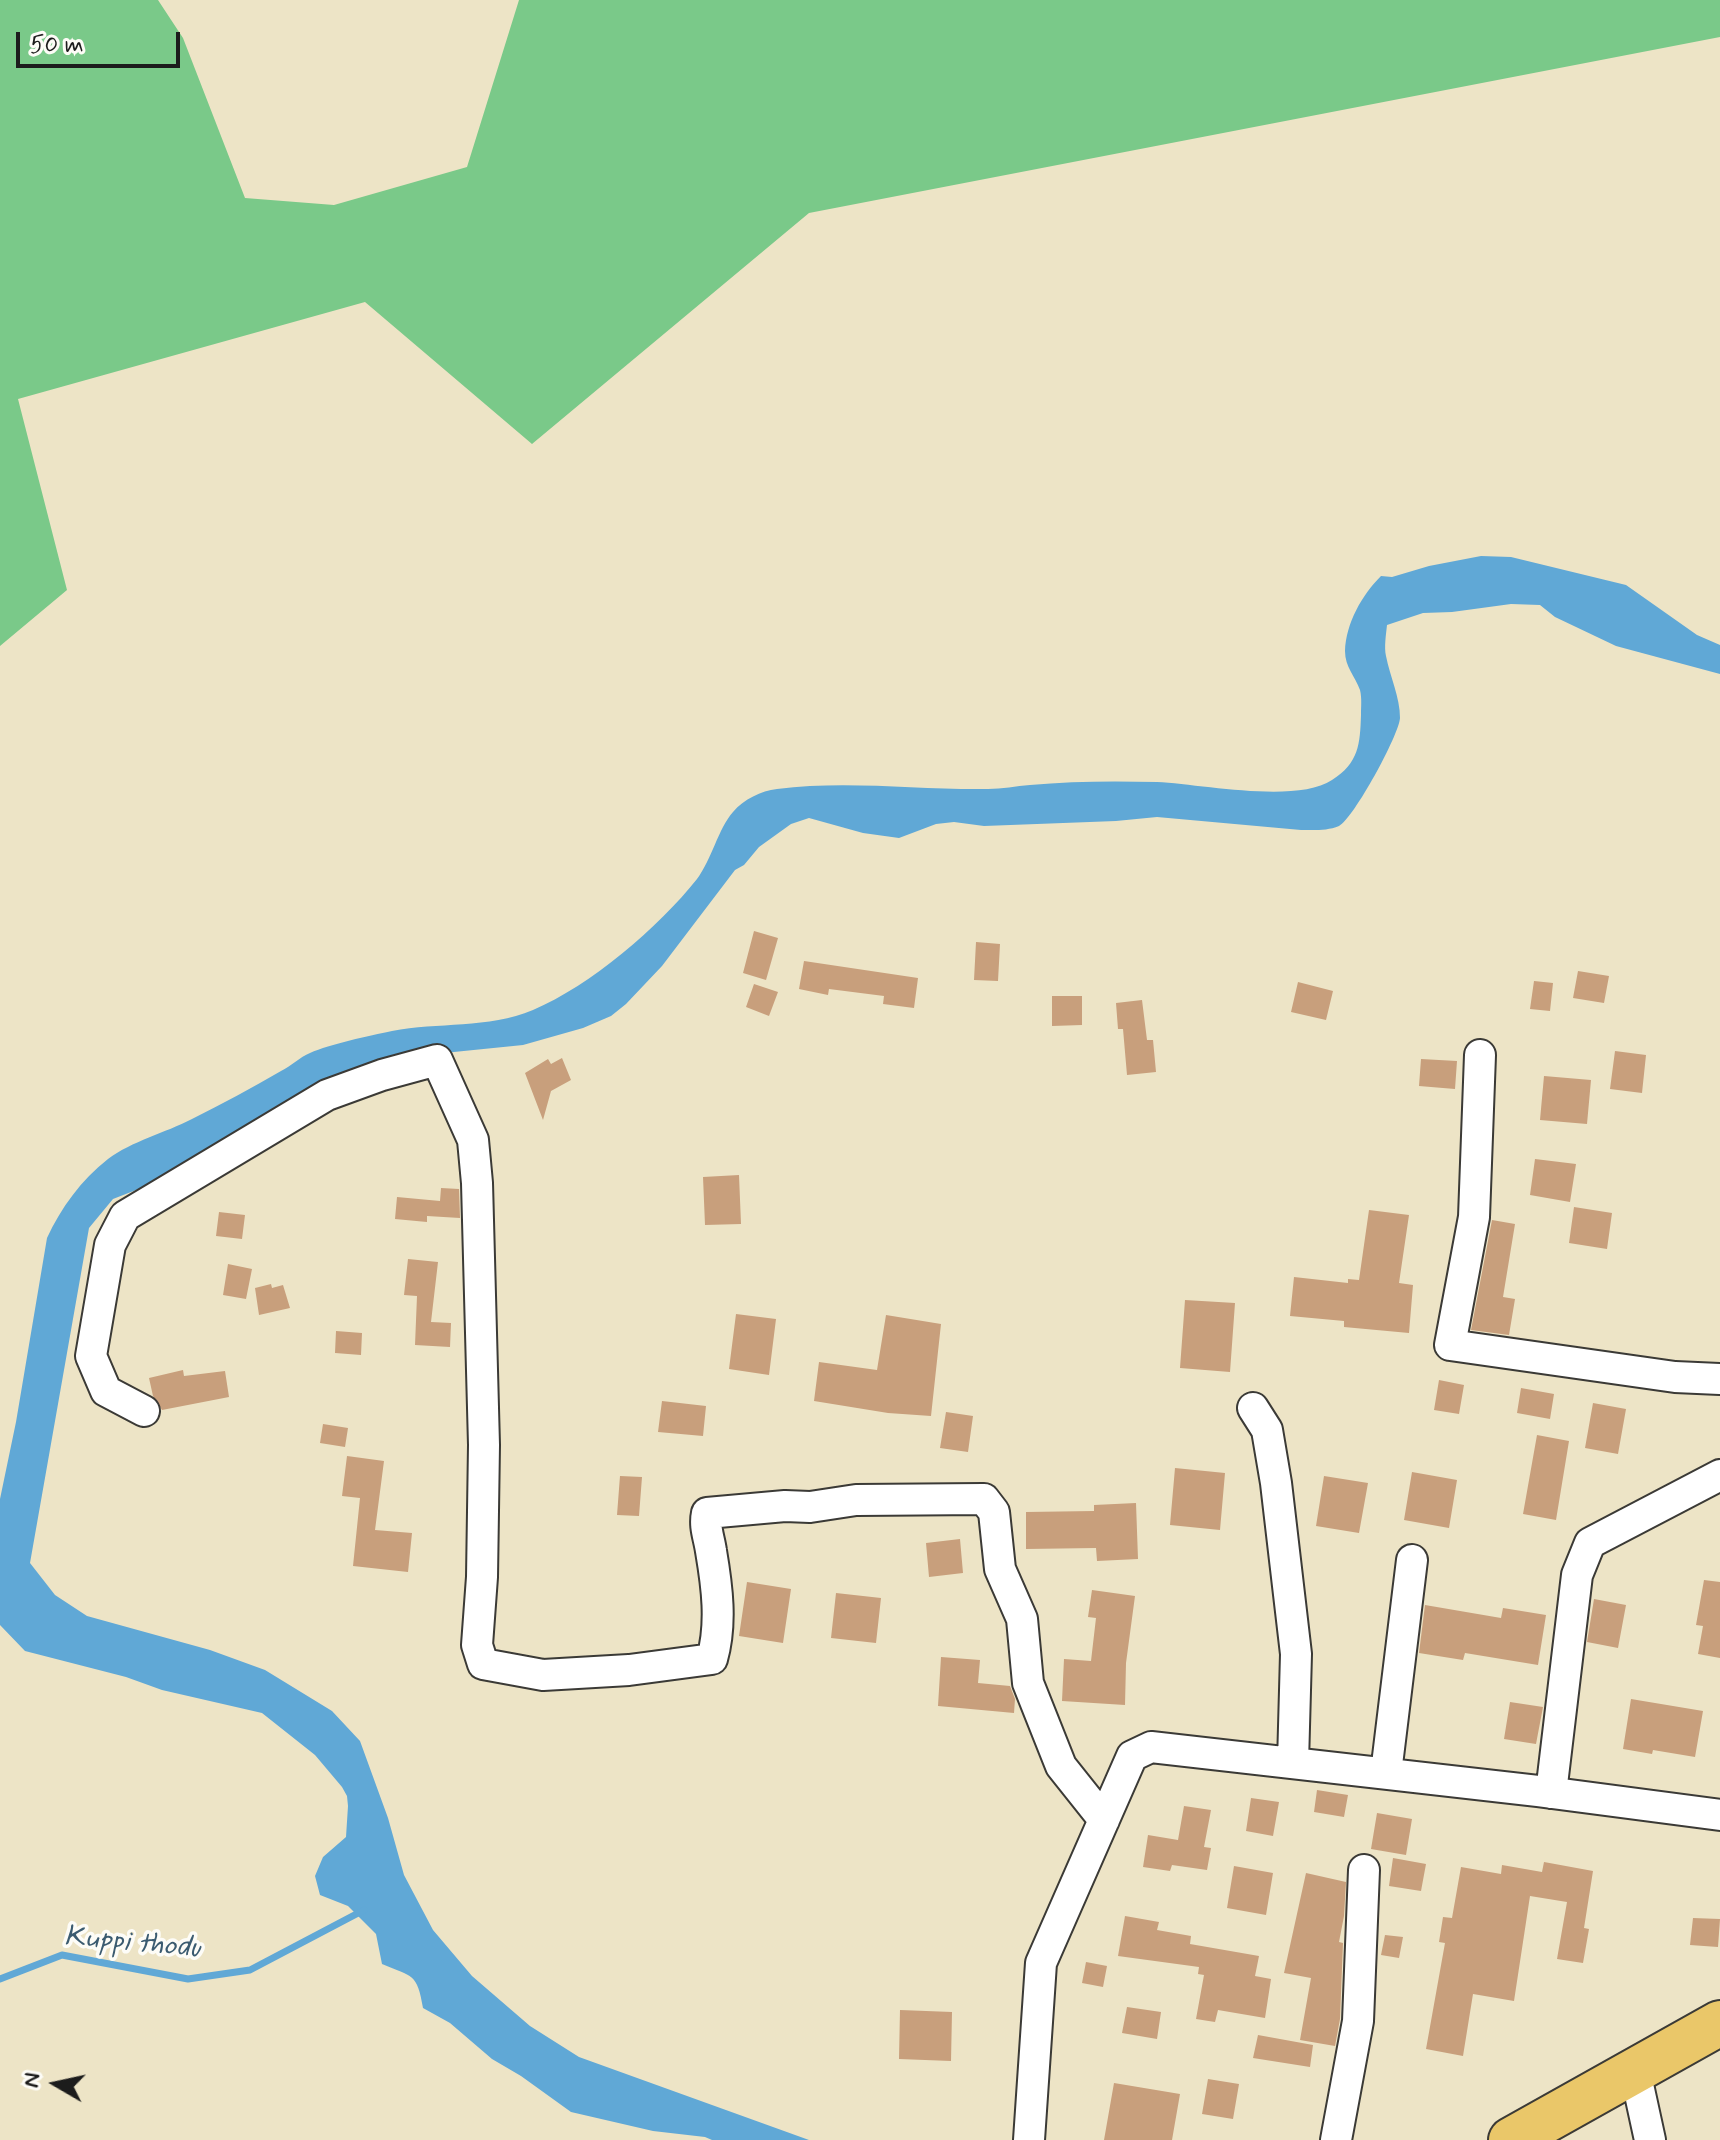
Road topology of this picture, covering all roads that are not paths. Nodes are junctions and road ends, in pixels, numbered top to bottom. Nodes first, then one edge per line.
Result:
1 (1480, 1055) dead end
2 (1720, 1379) edge
3 (1253, 1408) dead end
4 (144, 1411) dead end
5 (1720, 1475) edge
6 (1412, 1560) dead end
7 (1293, 1763) junction
8 (1386, 1773) junction
9 (1551, 1793) junction
10 (1720, 1815) edge
11 (1104, 1820) junction
12 (1364, 1870) dead end
13 (1720, 2023) edge
14 (1635, 2071) junction
15 (1029, 2140) edge
16 (1336, 2140) edge
17 (1511, 2140) edge
18 (1650, 2140) edge

1 - 2 street
3 - 7 street
4 - 11 street
5 - 9 street
6 - 8 street
7 - 8 street
7 - 11 street
8 - 9 street
9 - 10 street
11 - 15 street
12 - 16 street
13 - 14 highway
14 - 17 highway
14 - 18 street

